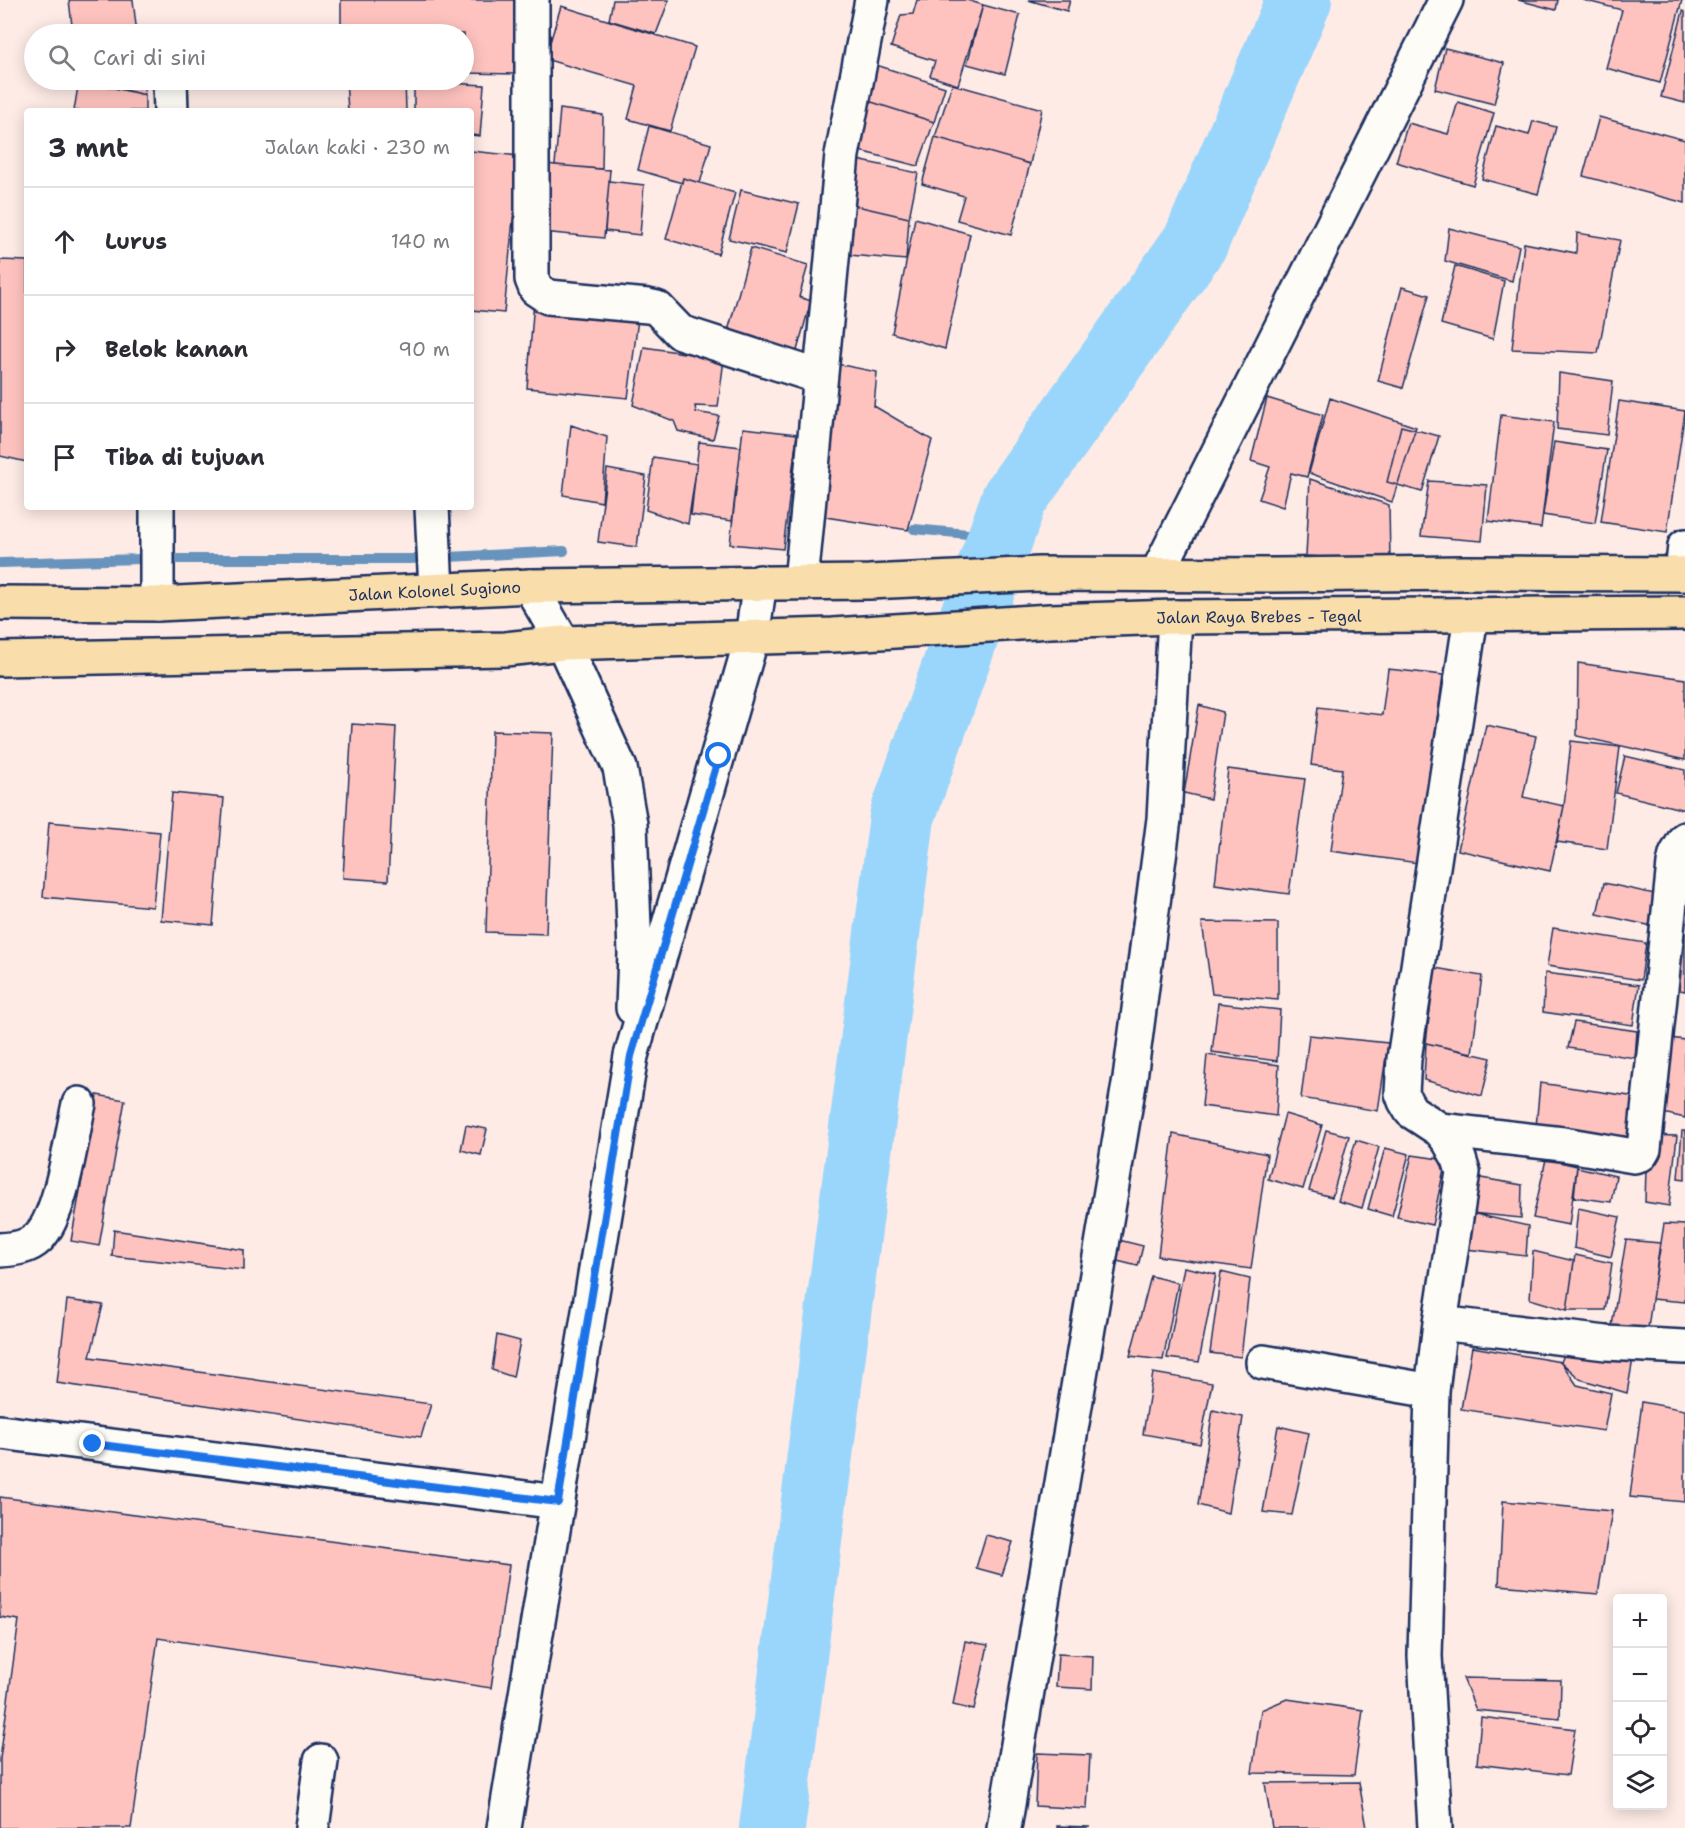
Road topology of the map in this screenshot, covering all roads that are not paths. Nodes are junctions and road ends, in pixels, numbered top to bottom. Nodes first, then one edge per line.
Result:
1 (532, 0) edge
2 (872, 0) edge
3 (1446, 0) edge
4 (170, 90) edge
5 (171, 108) edge
6 (820, 377) junction
7 (432, 515) edge
8 (157, 516) edge
9 (1684, 565) edge
10 (1157, 574) junction
11 (436, 581) junction
12 (760, 582) junction
13 (801, 582) junction
14 (530, 586) junction
15 (157, 590) junction
16 (0, 603) edge
17 (1685, 613) edge
18 (1471, 616) junction
19 (1175, 617) junction
20 (752, 637) junction
21 (563, 643) junction
22 (0, 659) edge
23 (1685, 838) edge
24 (631, 1056) junction
25 (79, 1104) dead end
26 (1440, 1131) junction
27 (0, 1250) edge
28 (1440, 1323) junction
29 (1685, 1347) edge
30 (1263, 1362) dead end
31 (1432, 1391) junction
32 (0, 1432) edge
33 (558, 1502) junction
34 (321, 1761) dead end
35 (312, 1828) edge
36 (504, 1828) edge
37 (1004, 1828) edge
38 (1435, 1828) edge

1 - 6 street
2 - 6 street
3 - 10 street
4 - 5 street
6 - 13 street
7 - 11 street
8 - 15 street
9 - 10 highway
10 - 13 highway, Jalan Kolonel Sugiono
11 - 14 highway, Jalan Kolonel Sugiono
11 - 15 highway, Jalan Kolonel Sugiono
12 - 13 highway, Jalan Kolonel Sugiono
12 - 14 highway, Jalan Kolonel Sugiono
12 - 20 street
14 - 21 street
15 - 16 highway, Jalan Kolonel Sugiono
17 - 18 highway, Jalan Raya Brebes - Tegal
18 - 19 highway, Jalan Raya Brebes - Tegal
18 - 26 street
19 - 20 highway, Jalan Raya Brebes - Tegal
19 - 37 street
20 - 21 highway
20 - 24 street
21 - 22 highway
21 - 24 street
23 - 26 street
24 - 33 street
25 - 27 street
26 - 28 street
28 - 29 street
28 - 31 street
30 - 31 street
31 - 38 street
32 - 33 street
33 - 36 street
34 - 35 street

